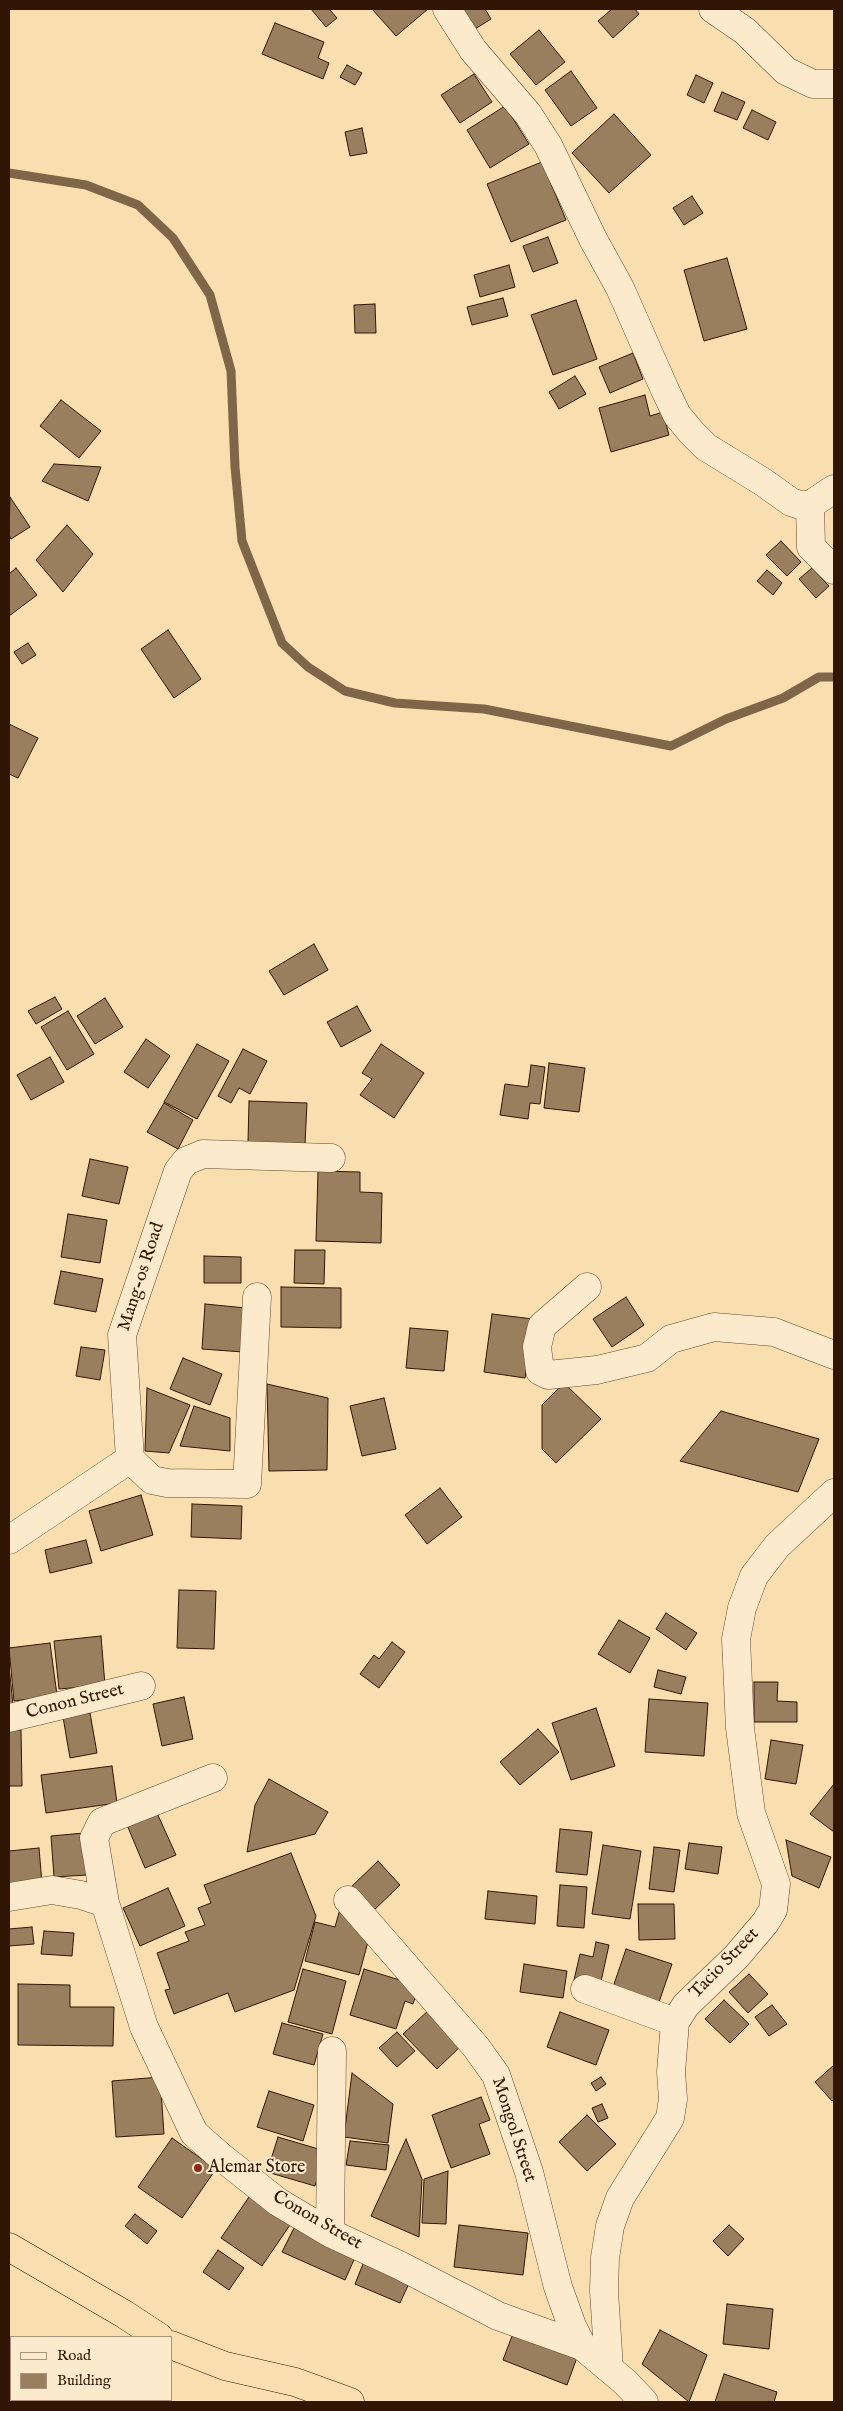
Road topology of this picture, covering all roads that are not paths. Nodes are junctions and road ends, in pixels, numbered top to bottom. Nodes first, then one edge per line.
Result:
1 (448, 9) edge
2 (713, 9) edge
3 (834, 84) edge
4 (834, 489) edge
5 (810, 505) junction
6 (834, 570) edge
7 (331, 1158) dead end
8 (587, 1287) dead end
9 (257, 1298) dead end
10 (834, 1354) edge
11 (130, 1459) junction
12 (834, 1493) edge
13 (9, 1540) edge
14 (141, 1686) dead end
15 (9, 1718) edge
16 (213, 1778) dead end
17 (9, 1897) edge
18 (348, 1900) dead end
19 (105, 1903) junction
20 (585, 1989) dead end
21 (676, 2022) junction
22 (332, 2051) dead end
23 (330, 2233) junction
24 (9, 2247) edge
25 (157, 2336) edge
26 (172, 2345) edge
27 (582, 2346) junction
28 (609, 2368) junction
29 (350, 2402) edge
30 (644, 2402) edge

1 - 5 street
2 - 3 street
4 - 5 street
5 - 6 street
7 - 11 street, Mang-os Road
8 - 10 street
9 - 11 street
11 - 13 street
12 - 21 street, Tacio Street
14 - 15 street, Conon Street
16 - 19 street, Conon Street
17 - 19 street
18 - 27 street, Mongol Street
19 - 23 street, Conon Street
20 - 21 street
21 - 28 street, Tacio Street
22 - 23 street
23 - 27 street, Conon Street
24 - 25 highway
26 - 29 highway
27 - 28 street, Conon Street
28 - 30 street, Conon Street

